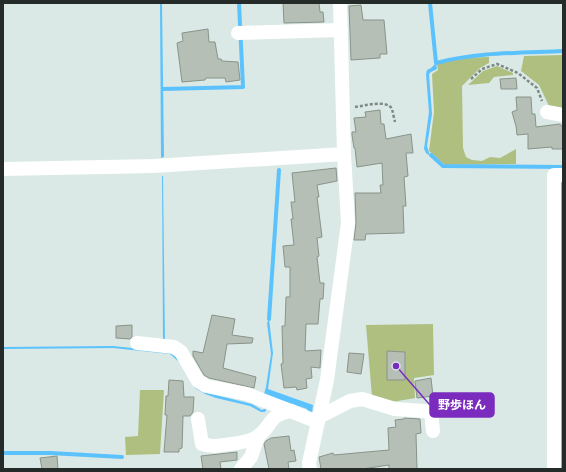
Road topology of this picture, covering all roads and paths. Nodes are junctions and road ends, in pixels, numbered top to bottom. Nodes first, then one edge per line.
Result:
1 (340, 3) edge
2 (341, 30) junction
3 (238, 33) dead end
4 (471, 79) dead end
5 (343, 108) junction
6 (548, 112) joint
7 (563, 115) edge
8 (395, 122) dead end
9 (344, 154) junction
10 (3, 169) edge
11 (563, 175) edge
12 (137, 343) dead end
13 (291, 411) junction
14 (198, 419) dead end
15 (318, 419) junction
16 (433, 431) dead end
17 (258, 436) junction
18 (241, 469) edge
19 (310, 469) edge
20 (554, 469) edge

1 - 2 street
2 - 3 street
2 - 5 street
4 - 6 path
5 - 8 path
5 - 9 street
6 - 7 street
9 - 10 street
9 - 15 street
11 - 20 street
12 - 13 street
13 - 15 street
13 - 17 street
14 - 17 street
15 - 16 street
15 - 19 street
17 - 18 street

